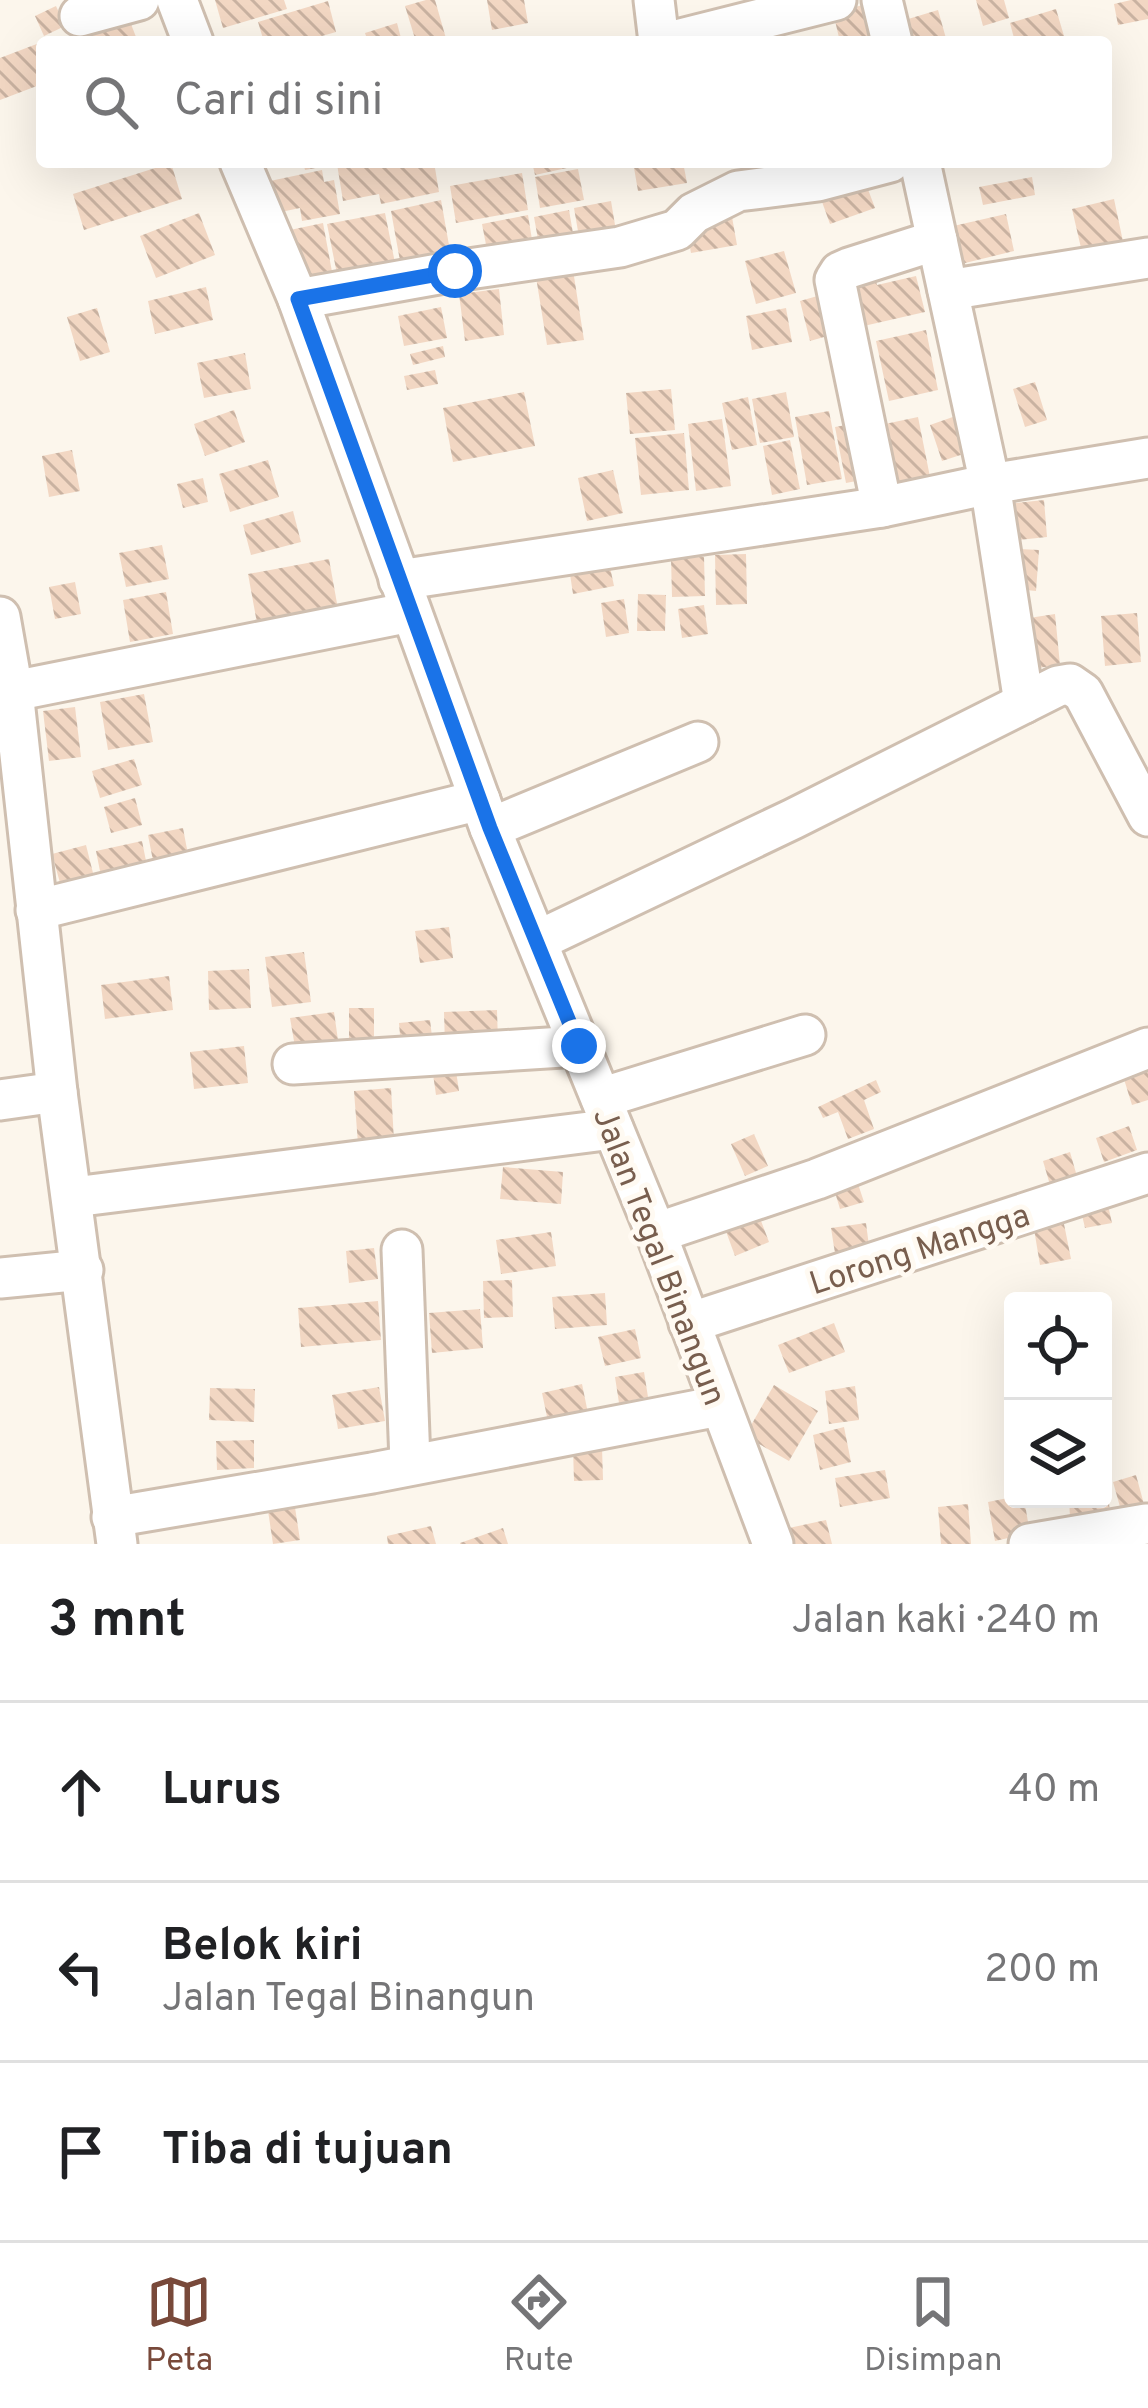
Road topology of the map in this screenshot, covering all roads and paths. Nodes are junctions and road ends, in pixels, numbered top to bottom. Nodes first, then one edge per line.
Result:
1 (139, 0) edge
2 (177, 0) edge
3 (654, 0) edge
4 (836, 0) edge
5 (882, 0) edge
6 (80, 16) dead end
7 (191, 36) edge
8 (658, 36) edge
9 (693, 36) edge
10 (891, 36) edge
11 (243, 168) edge
12 (867, 168) edge
13 (921, 168) edge
14 (937, 240) junction
15 (1148, 258) edge
16 (948, 290) junction
17 (298, 299) junction
18 (1148, 458) edge
19 (990, 484) junction
20 (882, 507) junction
21 (405, 596) junction
22 (0, 616) edge
23 (13, 691) junction
24 (1024, 703) junction
25 (698, 742) dead end
26 (12, 781) edge
27 (485, 814) junction
28 (1148, 816) edge
29 (15, 860) edge
30 (36, 910) junction
31 (537, 941) junction
32 (805, 1035) dead end
33 (579, 1046) junction
34 (1148, 1048) edge
35 (292, 1064) dead end
36 (57, 1092) junction
37 (0, 1100) edge
38 (607, 1114) junction
39 (1148, 1173) edge
40 (74, 1197) junction
41 (656, 1233) junction
42 (402, 1250) dead end
43 (83, 1270) junction
44 (0, 1278) edge
45 (689, 1323) junction
46 (719, 1406) junction
47 (410, 1462) junction
48 (1146, 1524) edge
49 (114, 1531) edge
50 (772, 1544) edge
51 (1029, 1544) edge

1 - 6 street
2 - 7 street
3 - 8 street
4 - 9 street
5 - 10 street
11 - 17 street, Jalan Tegal Binangun
12 - 17 street
13 - 14 street
14 - 16 street
14 - 20 street
15 - 16 street
16 - 19 street
17 - 21 street, Jalan Tegal Binangun
18 - 19 street
19 - 20 street
19 - 24 street
20 - 21 street
21 - 23 street
21 - 27 street, Jalan Tegal Binangun
22 - 23 street
23 - 26 street
24 - 28 street
24 - 31 street
25 - 27 street
26 - 29 street
27 - 30 street
27 - 31 street, Jalan Tegal Binangun
29 - 30 street
30 - 36 street
31 - 33 street, Jalan Tegal Binangun
32 - 38 street
33 - 35 street
33 - 38 street, Jalan Tegal Binangun
34 - 41 street
36 - 37 street
36 - 40 street
38 - 40 street
38 - 41 street, Jalan Tegal Binangun
39 - 45 street, Lorong Mangga
40 - 43 street
41 - 45 street, Jalan Tegal Binangun
42 - 47 street
43 - 44 street
43 - 49 street
45 - 46 street, Jalan Tegal Binangun
46 - 47 street
46 - 50 street, Jalan Tegal Binangun
47 - 49 street
48 - 51 street

